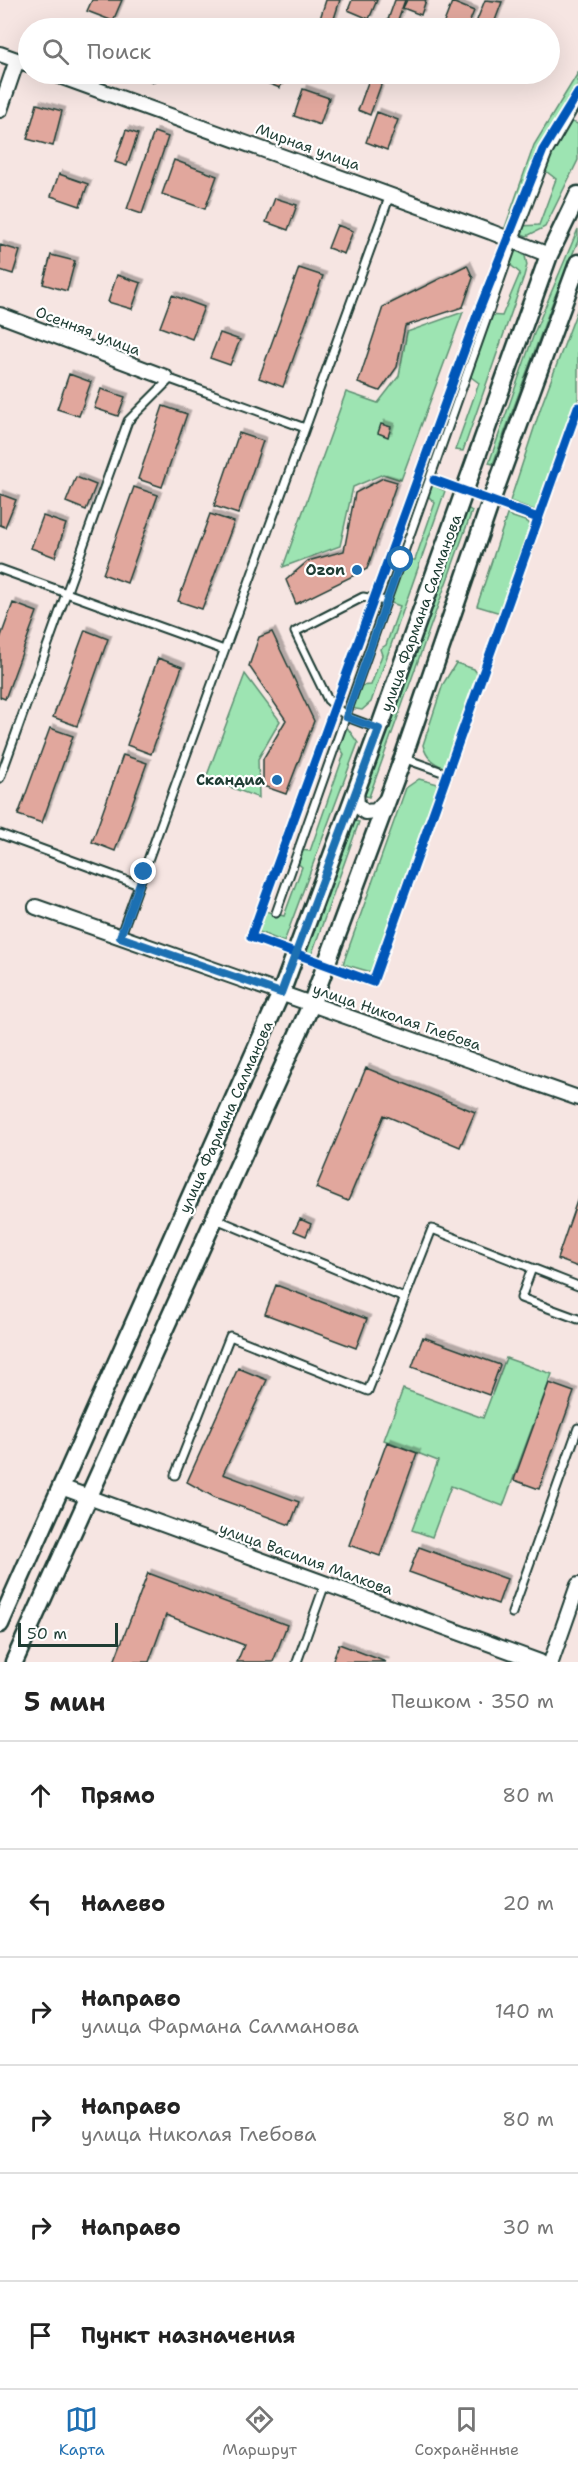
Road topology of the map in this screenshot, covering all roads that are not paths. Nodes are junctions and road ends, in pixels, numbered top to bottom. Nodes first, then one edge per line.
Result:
1 (0, 54) edge
2 (18, 60) edge
3 (18, 72) edge
4 (82, 84) edge
5 (578, 101) edge
6 (0, 110) edge
7 (390, 195) junction
8 (578, 195) edge
9 (514, 241) junction
10 (549, 255) junction
11 (578, 263) edge
12 (0, 315) edge
13 (167, 378) junction
14 (305, 428) junction
15 (0, 570) edge
16 (67, 594) junction
17 (386, 601) junction
18 (224, 650) junction
19 (346, 717) junction
20 (379, 729) junction
21 (402, 758) junction
22 (448, 774) dead end
23 (0, 778) edge
24 (356, 791) junction
25 (385, 801) junction
26 (0, 834) edge
27 (139, 885) junction
28 (36, 907) dead end
29 (276, 913) dead end
30 (120, 937) junction
31 (281, 993) junction
32 (311, 1005) junction
33 (578, 1098) edge
34 (216, 1219) junction
35 (532, 1268) junction
36 (578, 1286) edge
37 (404, 1298) junction
38 (578, 1319) edge
39 (578, 1428) edge
40 (175, 1475) dead end
41 (62, 1487) junction
42 (88, 1495) junction
43 (326, 1584) junction
44 (578, 1585) edge
45 (512, 1612) dead end
46 (0, 1624) edge
47 (14, 1662) edge
48 (297, 1662) edge
49 (540, 1662) edge
50 (551, 1662) edge

1 - 2 street
3 - 6 street
4 - 7 street, Мирная улица
5 - 9 lane
7 - 9 street, Мирная улица
7 - 14 lane
8 - 10 street, улица Фармана Салманова
9 - 10 street, Мирная улица
9 - 17 lane
10 - 20 street, улица Фармана Салманова
11 - 21 street, улица Фармана Салманова
12 - 13 street, Осенняя улица
13 - 14 lane
13 - 16 lane
14 - 18 lane
15 - 16 lane
16 - 18 lane
16 - 23 lane
17 - 19 lane
17 - 19 lane
18 - 27 lane
19 - 20 lane
19 - 29 lane
20 - 24 street, улица Фармана Салманова
21 - 22 lane
21 - 25 street, улица Фармана Салманова
24 - 25 street
24 - 31 street, улица Фармана Салманова
25 - 32 street, улица Фармана Салманова
26 - 27 lane
27 - 30 lane
28 - 30 street, улица Николая Глебова
30 - 31 street, улица Николая Глебова
31 - 32 street, улица Николая Глебова
31 - 41 street, улица Фармана Салманова
32 - 33 street, улица Николая Глебова
32 - 34 street, улица Фармана Салманова
34 - 37 lane
34 - 42 street, улица Фармана Салманова
35 - 36 lane
35 - 37 lane
35 - 38 lane
37 - 40 lane
39 - 45 lane
41 - 42 street, улица Василия Малкова
41 - 46 street, улица Фармана Салманова
42 - 43 street, улица Василия Малкова
42 - 47 street, улица Фармана Салманова
43 - 48 lane
43 - 49 street, улица Василия Малкова
44 - 50 street

